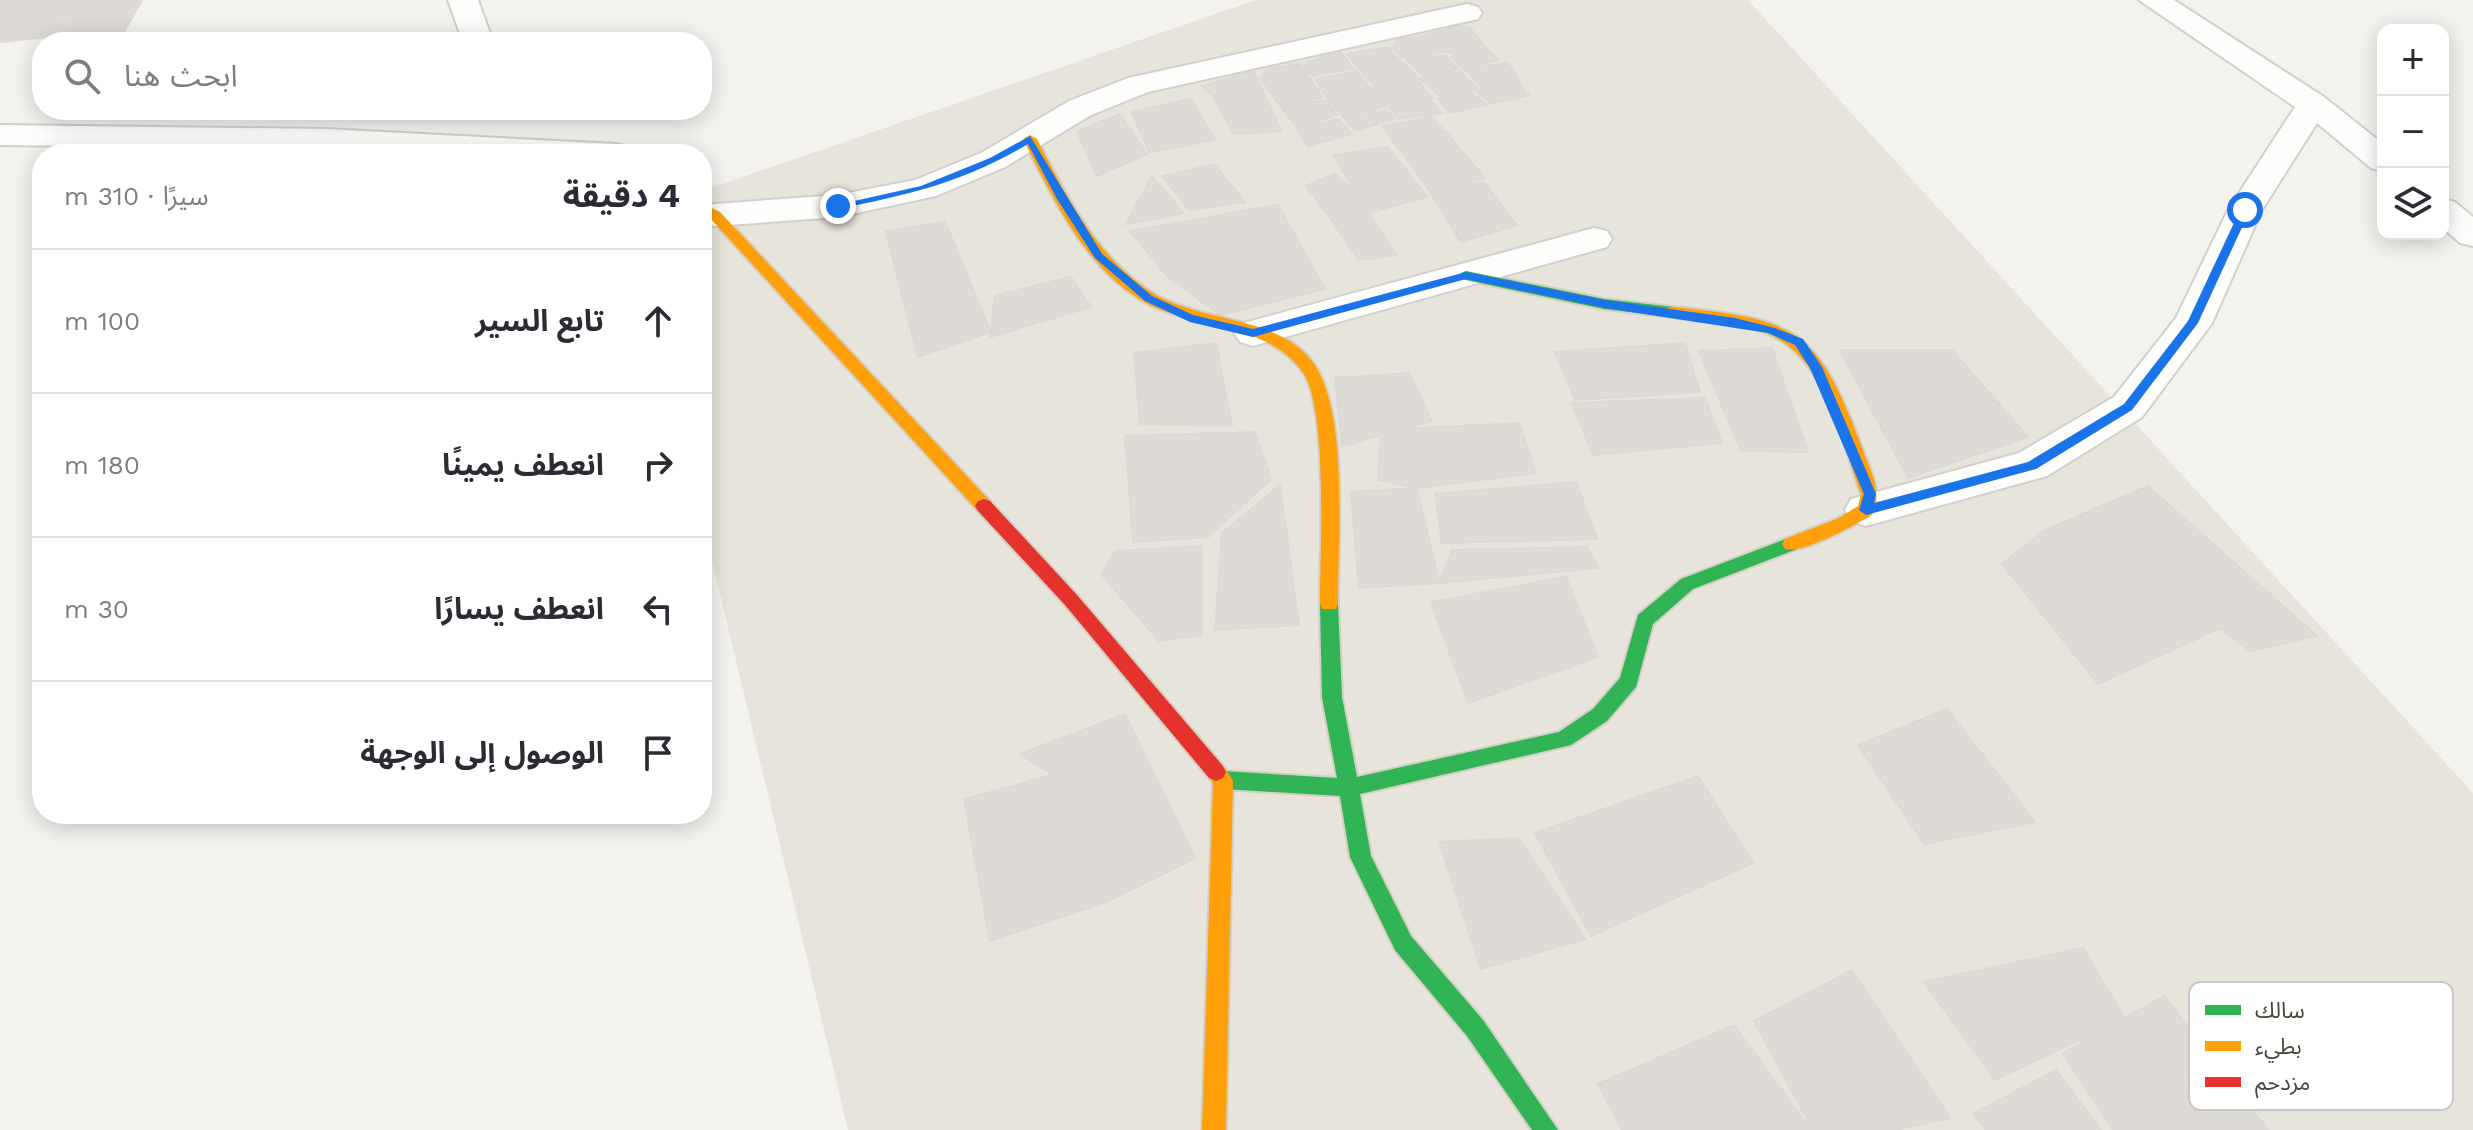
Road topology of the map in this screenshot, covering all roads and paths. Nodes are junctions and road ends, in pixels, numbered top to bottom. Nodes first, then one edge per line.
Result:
1 (463, 0) edge
2 (2154, 0) edge
3 (1467, 13) dead end
4 (474, 32) edge
5 (2313, 104) junction
6 (0, 135) edge
7 (1030, 139) junction
8 (560, 144) edge
9 (2377, 156) edge
10 (712, 211) edge
11 (712, 214) edge
12 (2449, 215) edge
13 (2473, 235) edge
14 (1594, 239) dead end
15 (1466, 276) junction
16 (1253, 333) junction
17 (1866, 510) junction
18 (1223, 780) junction
19 (1348, 788) junction
20 (1214, 1130) edge
21 (1546, 1130) edge

1 - 4 street
2 - 5 street
3 - 7 street
5 - 9 street
5 - 17 street
6 - 8 street
7 - 10 street
7 - 16 street
11 - 18 street
12 - 13 street
14 - 15 street
15 - 16 street
15 - 17 street
16 - 19 street
17 - 19 street
18 - 19 street
18 - 20 street
19 - 21 street

